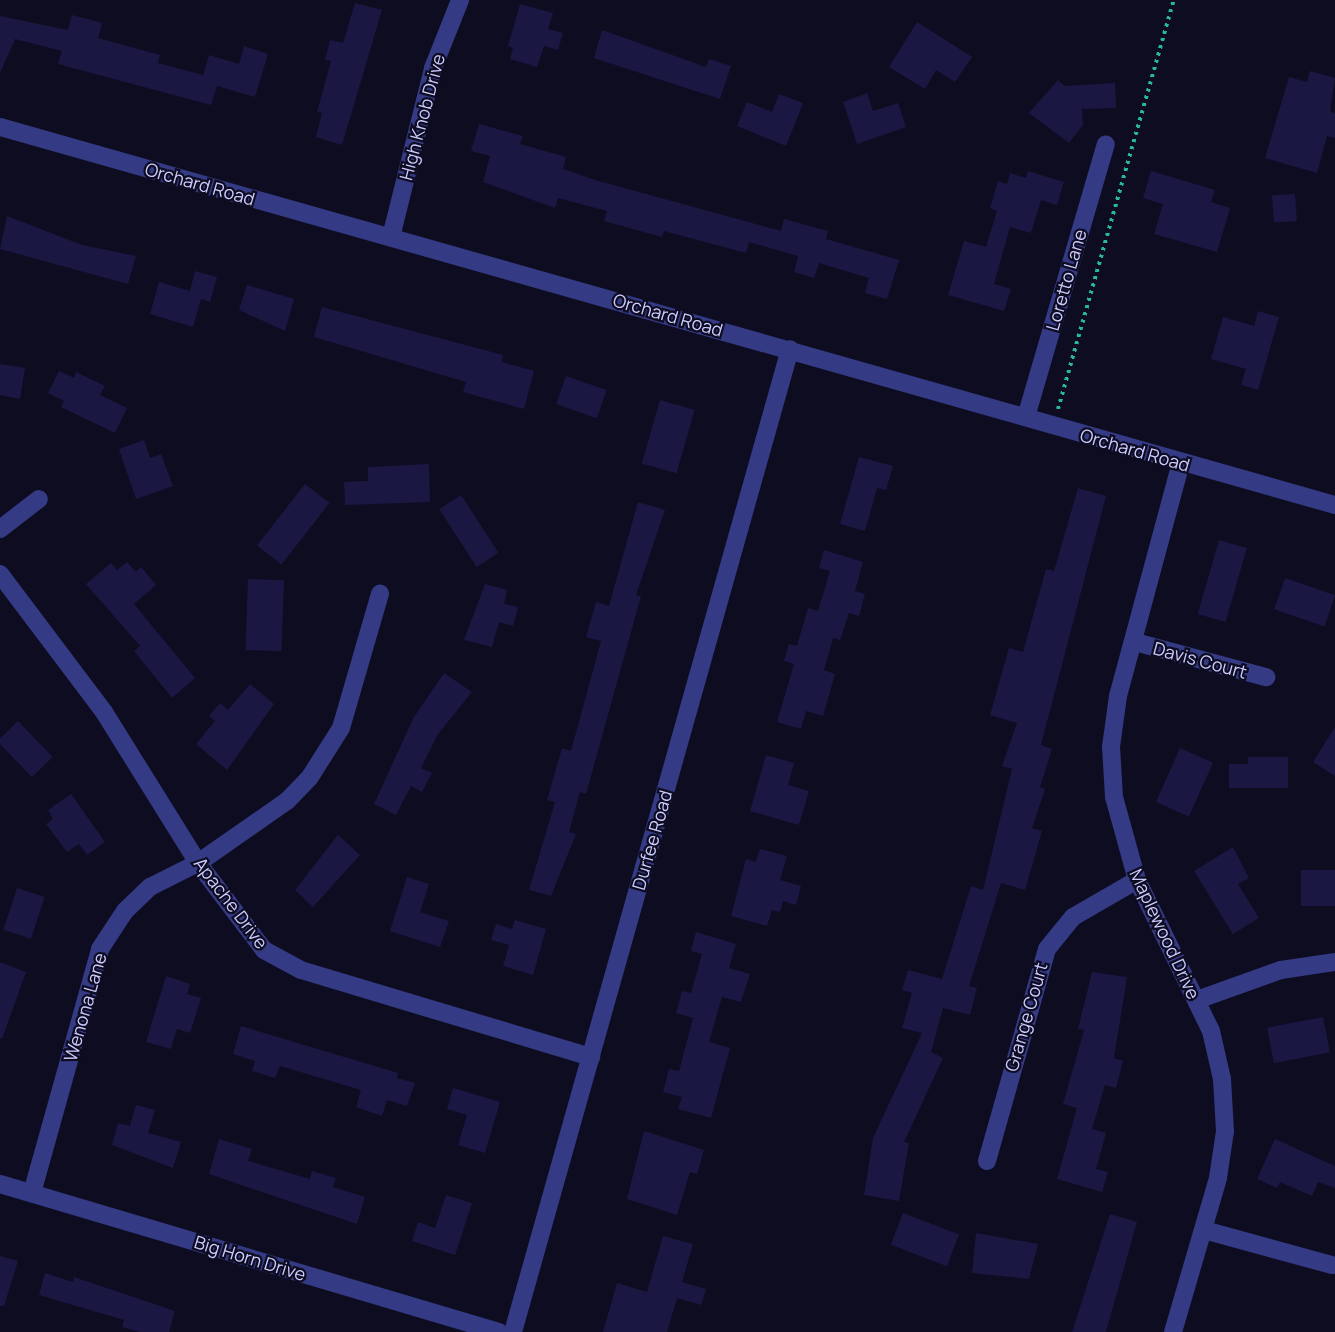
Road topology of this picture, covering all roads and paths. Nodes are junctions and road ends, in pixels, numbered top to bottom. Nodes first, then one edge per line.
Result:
1 (460, 0) edge
2 (1174, 0) edge
3 (0, 127) edge
4 (1106, 144) dead end
5 (391, 237) junction
6 (790, 349) junction
7 (1026, 417) junction
8 (1053, 426) junction
9 (1181, 464) junction
10 (39, 499) dead end
11 (1335, 505) edge
12 (0, 529) edge
13 (0, 574) edge
14 (380, 594) dead end
15 (1135, 642) junction
16 (1266, 677) dead end
17 (198, 863) junction
18 (1137, 880) junction
19 (1335, 962) edge
20 (1197, 1000) junction
21 (591, 1057) junction
22 (987, 1161) dead end
23 (0, 1184) edge
24 (32, 1193) junction
25 (1204, 1230) junction
26 (1332, 1265) dead end
27 (500, 1332) edge
28 (513, 1332) edge
29 (1173, 1332) edge

1 - 5 street, High Knob Drive
2 - 8 path
3 - 5 street, Orchard Road
4 - 7 street, Loretto Lane
5 - 6 street, Orchard Road
6 - 7 street, Orchard Road
6 - 21 street, Durfee Road
7 - 8 street, Orchard Road
8 - 9 street, Orchard Road
9 - 11 street, Orchard Road
9 - 15 street, Maplewood Drive
10 - 12 street
13 - 17 street, Apache Drive
14 - 17 street, Wenona Lane
15 - 16 street, Davis Court
15 - 18 street, Maplewood Drive
17 - 21 street, Apache Drive
17 - 24 street, Wenona Lane
18 - 20 street, Maplewood Drive
18 - 22 street, Grange Court
19 - 20 street
20 - 25 street, Maplewood Drive
21 - 28 street, Durfee Road
23 - 24 street, Big Horn Drive
24 - 27 street, Big Horn Drive
25 - 26 street
25 - 29 street, Maplewood Drive

